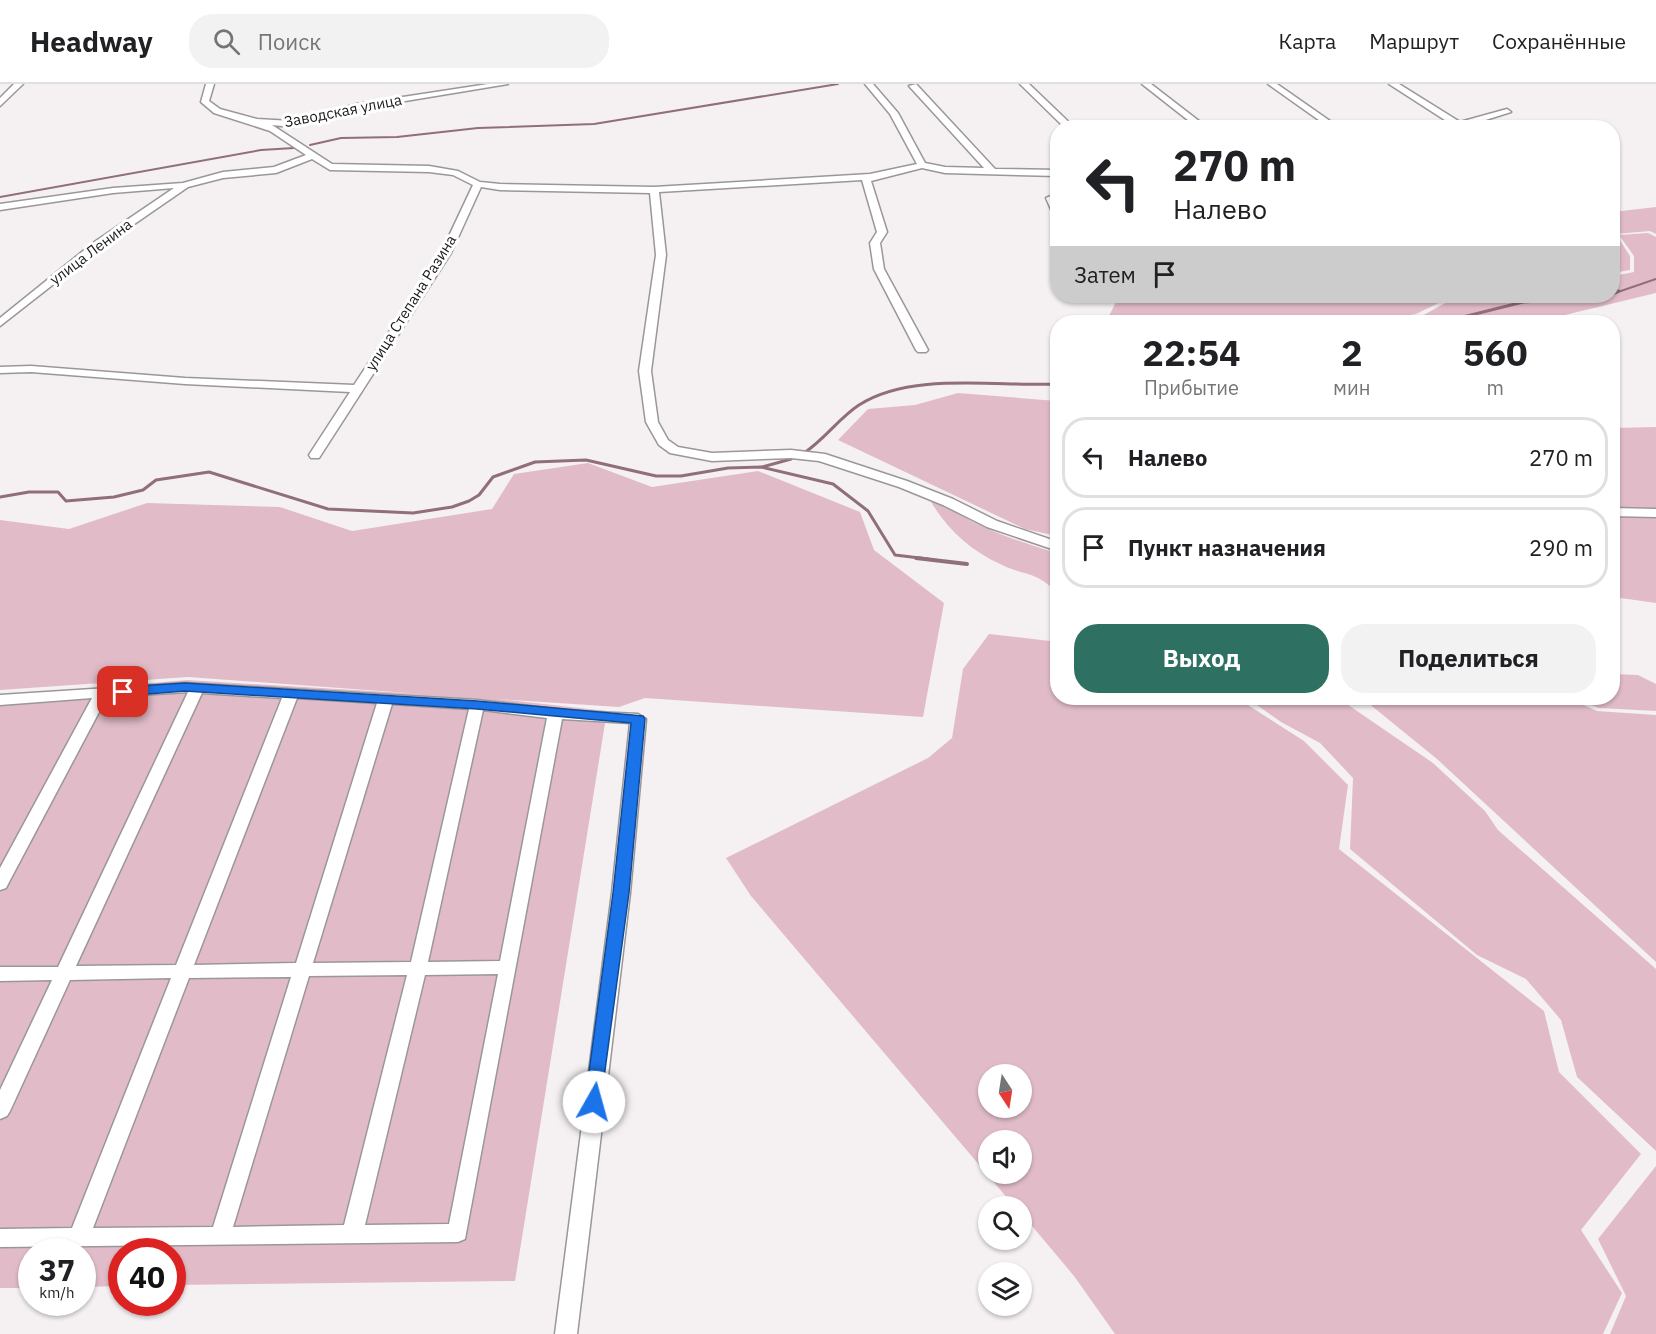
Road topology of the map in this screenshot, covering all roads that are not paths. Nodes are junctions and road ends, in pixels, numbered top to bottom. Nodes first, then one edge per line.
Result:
1 (19, 84) edge
2 (210, 84) edge
3 (504, 84) edge
4 (868, 84) edge
5 (1024, 84) edge
6 (1146, 84) edge
7 (1272, 84) edge
8 (1393, 84) edge
9 (913, 86) dead end
10 (0, 103) edge
11 (1507, 112) dead end
12 (1062, 120) edge
13 (1193, 120) edge
14 (1324, 120) edge
15 (1450, 120) edge
16 (1477, 120) edge
17 (257, 122) junction
18 (315, 155) junction
19 (922, 165) junction
20 (991, 170) junction
21 (1050, 173) edge
22 (870, 177) junction
23 (478, 184) junction
24 (185, 185) junction
25 (654, 190) junction
26 (0, 207) edge
27 (0, 323) edge
28 (922, 351) dead end
29 (0, 370) edge
30 (356, 389) junction
31 (315, 455) dead end
32 (1620, 512) edge
33 (1656, 513) edge
34 (1050, 544) edge
35 (197, 688) junction
36 (102, 693) junction
37 (291, 694) junction
38 (386, 699) junction
39 (0, 700) edge
40 (477, 705) junction
41 (555, 714) junction
42 (0, 884) edge
43 (508, 967) junction
44 (418, 968) junction
45 (302, 970) junction
46 (183, 972) junction
47 (0, 974) edge
48 (64, 974) junction
49 (0, 1111) edge
50 (352, 1234) junction
51 (220, 1236) junction
52 (0, 1238) edge
53 (18, 1238) edge
54 (79, 1238) joint
55 (566, 1334) edge

1 - 10 street
2 - 17 street, Заводская улица
3 - 17 street, Заводская улица
4 - 19 street
5 - 12 street
6 - 13 street
7 - 14 street
8 - 15 street
9 - 20 street
11 - 16 street
17 - 18 street
18 - 23 street
18 - 24 street
19 - 20 street
19 - 22 street
20 - 21 street
22 - 25 street
22 - 28 street
23 - 25 street
23 - 30 street, улица Степана Разина
24 - 26 street
24 - 27 street, улица Ленина
25 - 34 street
29 - 30 street
30 - 31 street, улица Степана Разина
32 - 33 street
35 - 36 street
35 - 37 street
35 - 48 street
36 - 39 street
36 - 42 street
37 - 38 street
37 - 46 street
38 - 40 street
38 - 45 street
40 - 41 street
40 - 44 street
41 - 43 street
41 - 55 street
43 - 44 street
43 - 50 street
44 - 45 street
44 - 50 street
45 - 46 street
45 - 51 street
46 - 48 street
46 - 54 street
47 - 48 street
48 - 49 street
50 - 51 street
51 - 54 street
52 - 53 street

